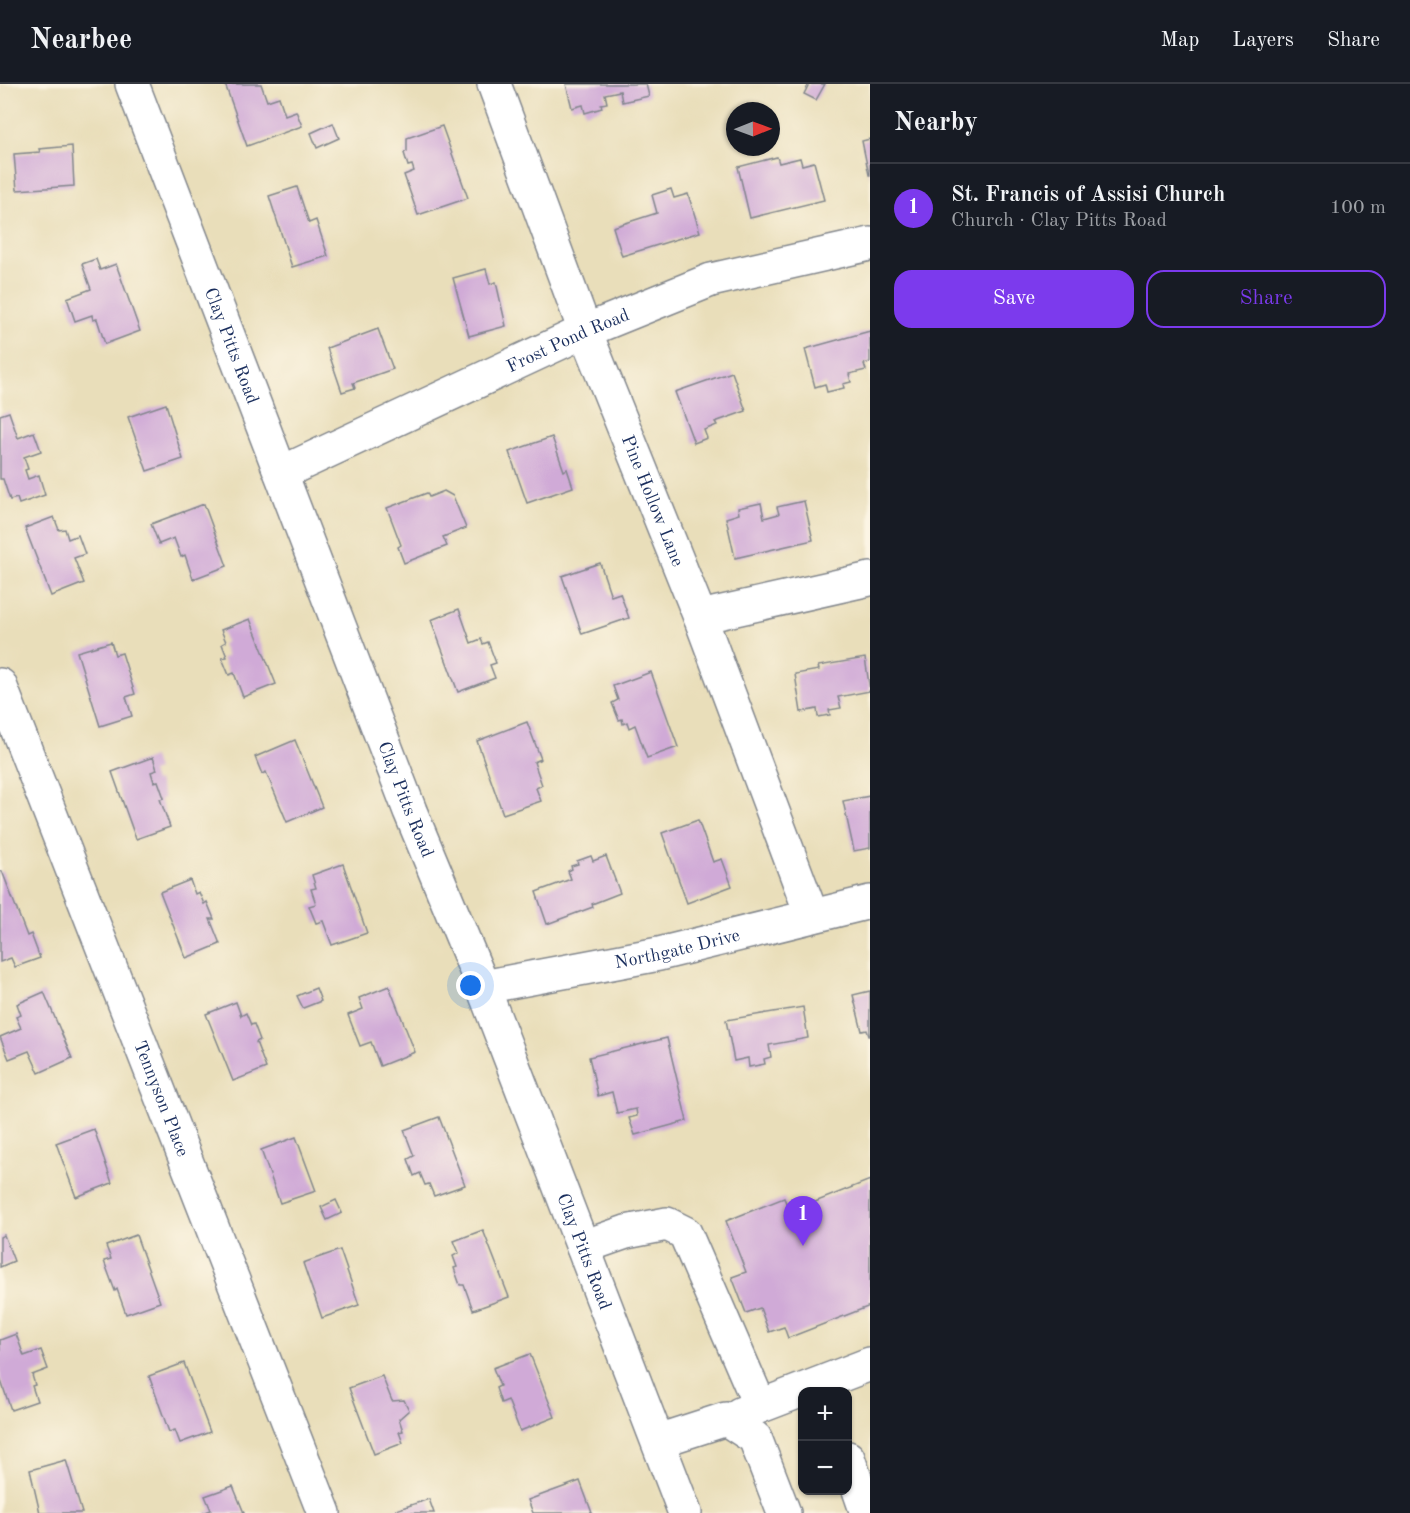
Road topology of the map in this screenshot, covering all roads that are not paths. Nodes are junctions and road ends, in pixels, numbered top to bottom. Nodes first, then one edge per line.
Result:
1 (132, 84) edge
2 (494, 84) edge
3 (870, 244) edge
4 (585, 331) junction
5 (281, 473) junction
6 (870, 579) edge
7 (700, 617) junction
8 (0, 685) edge
9 (870, 902) edge
10 (812, 916) junction
11 (483, 987) junction
12 (583, 1247) junction
13 (870, 1364) edge
14 (825, 1387) edge
15 (798, 1395) edge
16 (760, 1406) junction
17 (726, 1419) junction
18 (658, 1441) junction
19 (852, 1470) edge
20 (324, 1513) edge
21 (685, 1513) edge
22 (784, 1513) edge
23 (867, 1513) edge

1 - 5 street, Clay Pitts Road
2 - 4 street, Pine Hollow Lane
3 - 4 street, Frost Pond Road
4 - 5 street, Frost Pond Road
4 - 7 street, Pine Hollow Lane
5 - 11 street, Clay Pitts Road
6 - 7 street
7 - 10 street, Pine Hollow Lane
8 - 20 street, Tennyson Place
9 - 10 street, Northgate Drive
10 - 11 street, Northgate Drive
11 - 12 street, Clay Pitts Road
12 - 16 street
12 - 18 street, Clay Pitts Road
13 - 14 street
15 - 16 street
16 - 17 street
17 - 18 street
17 - 22 street
18 - 21 street, Clay Pitts Road
19 - 23 street

